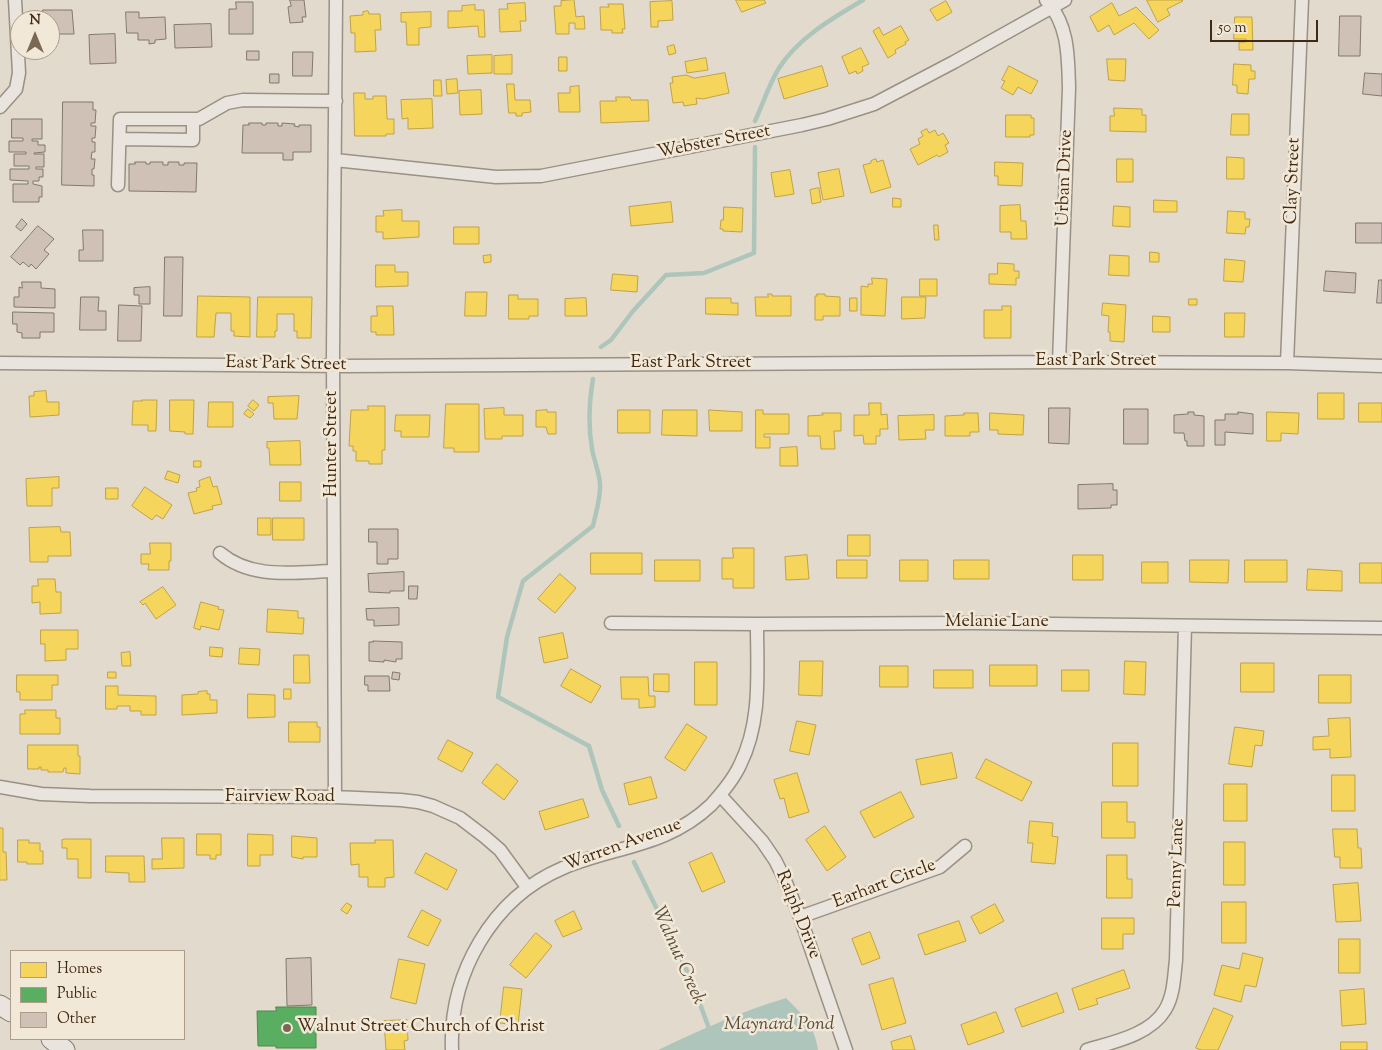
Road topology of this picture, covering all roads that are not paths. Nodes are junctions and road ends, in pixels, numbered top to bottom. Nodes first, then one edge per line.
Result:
1 (15, 0) edge
2 (336, 0) edge
3 (1066, 0) edge
4 (1302, 0) edge
5 (1050, 4) edge
6 (336, 101) junction
7 (0, 107) edge
8 (193, 119) junction
9 (120, 139) junction
10 (335, 160) junction
11 (118, 185) dead end
12 (1059, 362) junction
13 (0, 363) edge
14 (1287, 363) junction
15 (333, 366) junction
16 (1382, 366) edge
17 (220, 553) dead end
18 (334, 571) junction
19 (611, 623) dead end
20 (757, 624) junction
21 (1186, 626) junction
22 (1382, 628) edge
23 (0, 787) edge
24 (720, 795) junction
25 (335, 798) junction
26 (965, 846) dead end
27 (527, 888) junction
28 (800, 917) junction
29 (52, 1040) edge
30 (65, 1050) edge
31 (452, 1050) edge
32 (846, 1050) edge
33 (1088, 1050) edge

1 - 7 street
2 - 6 street, Hunter Street
3 - 5 street, Webster Street
4 - 14 street, Clay Street
5 - 10 street, Webster Street
5 - 12 street, Urban Drive
6 - 8 street
6 - 10 street, Hunter Street
8 - 9 street
8 - 9 street
9 - 11 street
10 - 15 street, Hunter Street
12 - 14 street, East Park Street
12 - 15 street, East Park Street
13 - 15 street, East Park Street
14 - 16 street, East Park Street
15 - 18 street, Hunter Street
17 - 18 street
18 - 25 street, Hunter Street
19 - 20 street, Melanie Lane
20 - 21 street, Melanie Lane
20 - 24 street, Warren Avenue
21 - 22 street, Melanie Lane
21 - 33 street, Penny Lane
23 - 25 street, Fairview Road
24 - 27 street, Warren Avenue
24 - 28 street, Ralph Drive
25 - 27 street, Fairview Road
26 - 28 street, Earhart Circle
27 - 31 street, Warren Avenue
28 - 32 street, Ralph Drive
29 - 30 main road

